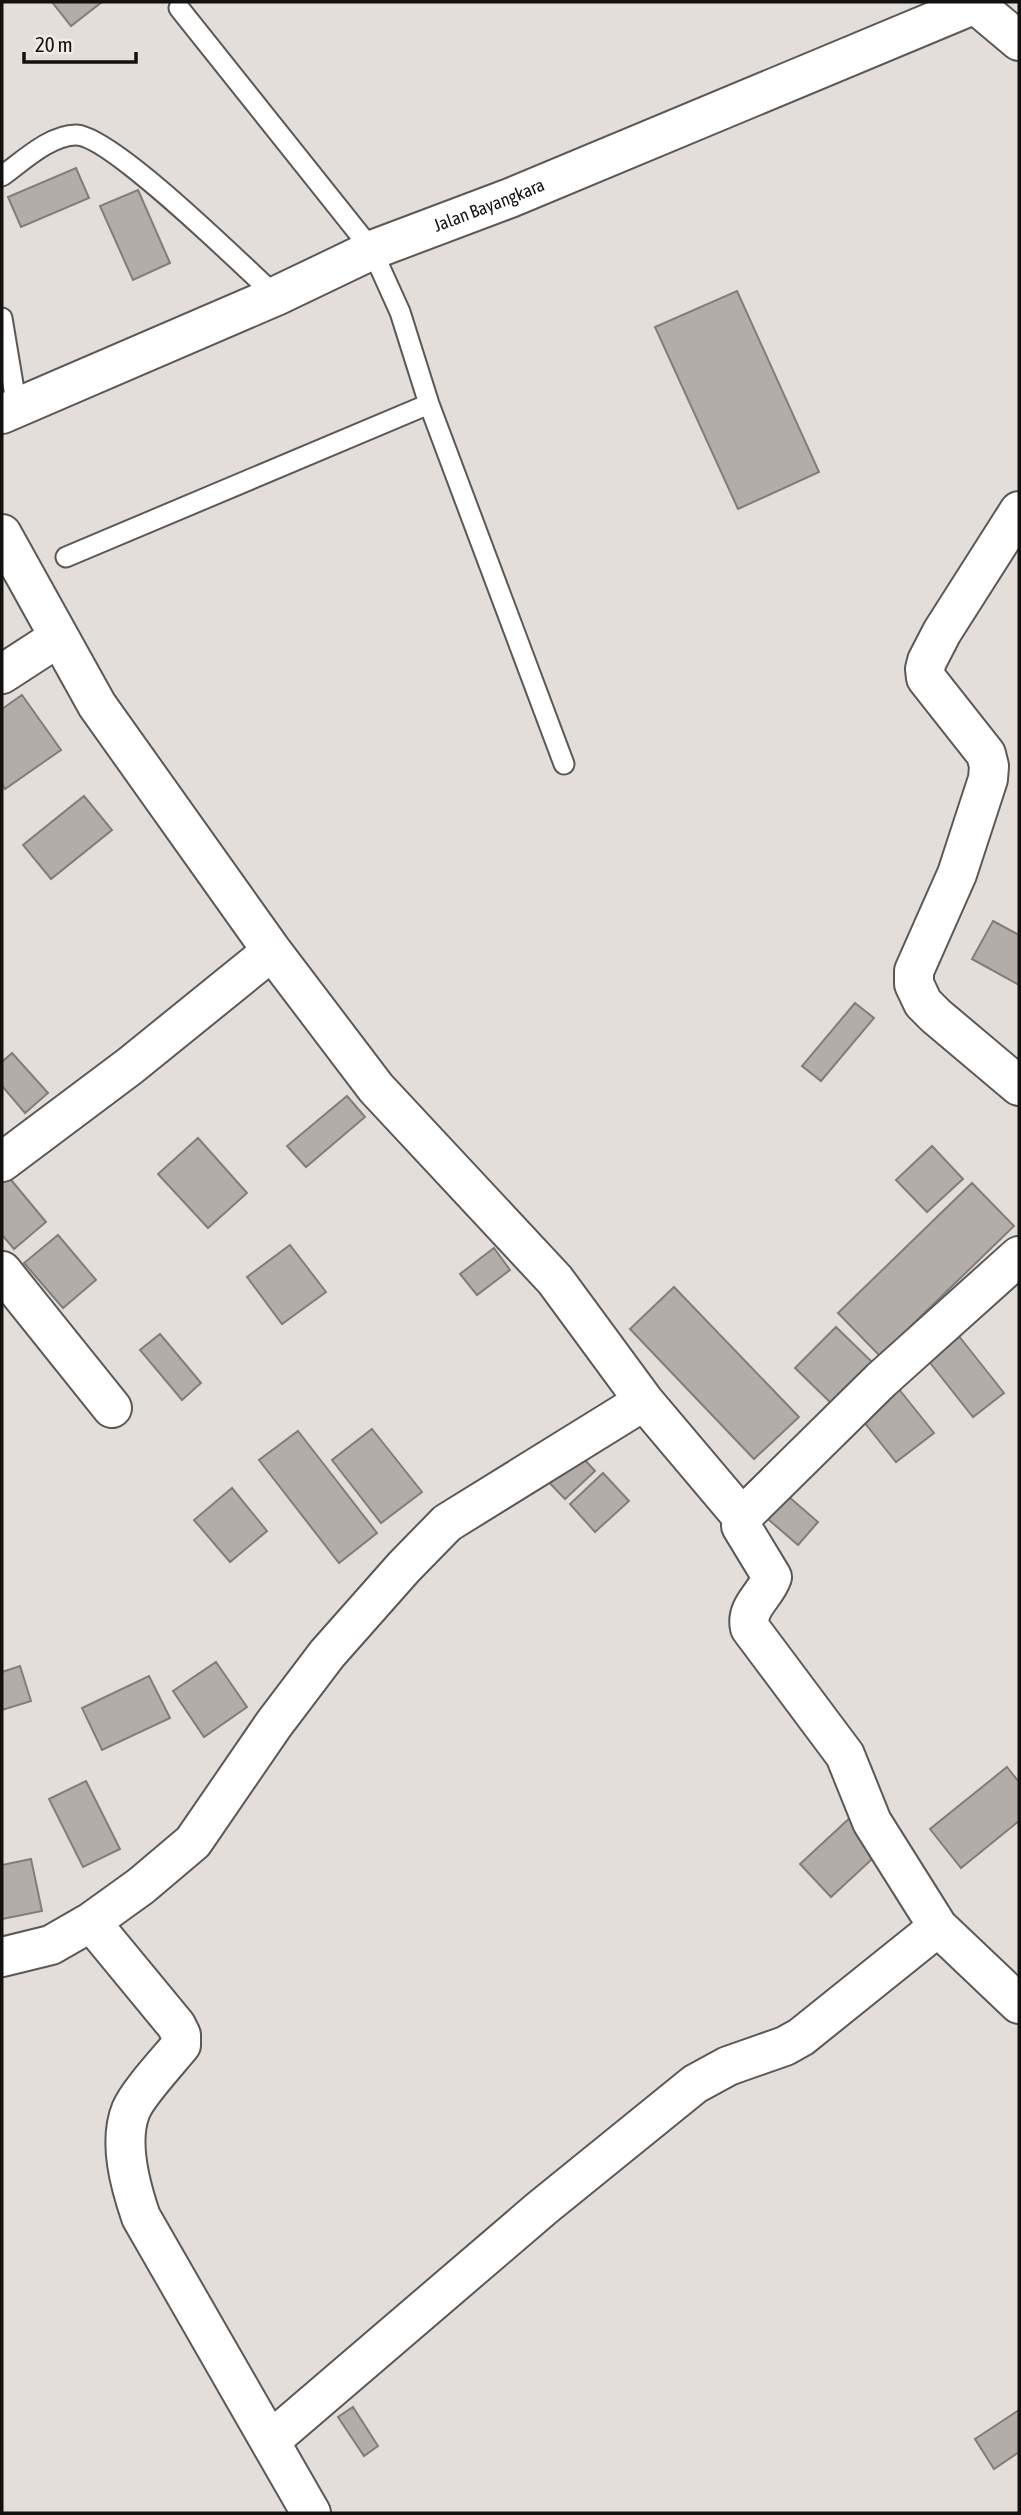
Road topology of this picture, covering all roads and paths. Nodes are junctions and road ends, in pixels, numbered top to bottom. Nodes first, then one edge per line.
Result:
1 (977, 3) edge
2 (179, 8) dead end
3 (1019, 41) edge
4 (2, 176) edge
5 (372, 250) junction
6 (276, 296) junction
7 (2, 318) edge
8 (429, 404) junction
9 (9, 411) edge
10 (1019, 511) edge
11 (2, 534) edge
12 (66, 557) dead end
13 (59, 636) junction
14 (2, 674) edge
15 (564, 764) dead end
16 (272, 951) junction
17 (1019, 1086) edge
18 (2, 1162) edge
19 (1019, 1256) edge
20 (2, 1271) edge
21 (644, 1401) junction
22 (112, 1408) dead end
23 (742, 1517) junction
24 (91, 1922) junction
25 (938, 1927) junction
26 (2, 1957) edge
27 (1019, 2004) edge
28 (270, 2441) junction
29 (311, 2513) edge

1 - 3 main road
1 - 5 main road, Jalan Bayangkara
2 - 5 lane
4 - 6 lane
5 - 6 main road, Jalan Bayangkara
5 - 8 lane
6 - 9 main road, Jalan Bayangkara
7 - 9 lane
8 - 12 lane
8 - 15 lane
10 - 17 main road
11 - 13 main road
13 - 14 main road
13 - 16 main road
16 - 18 main road
16 - 21 main road
19 - 23 main road
20 - 22 main road
21 - 23 main road
21 - 24 main road
23 - 25 main road
24 - 26 main road
24 - 28 main road
25 - 27 main road
25 - 28 main road
28 - 29 main road

